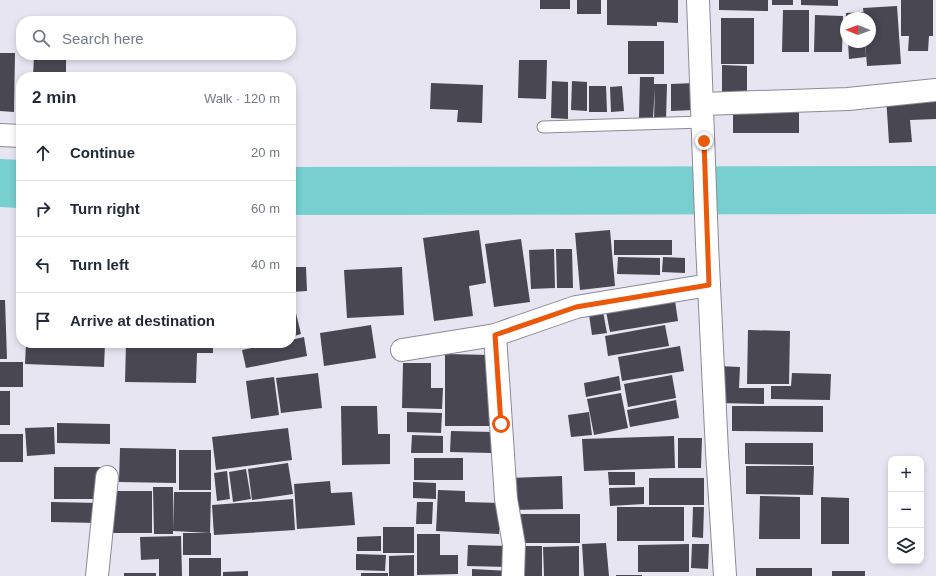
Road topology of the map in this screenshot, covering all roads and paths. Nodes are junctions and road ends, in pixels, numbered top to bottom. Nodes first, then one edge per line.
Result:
1 (698, 0) edge
2 (936, 90) edge
3 (703, 122) junction
4 (543, 127) dead end
5 (0, 135) edge
6 (16, 136) edge
7 (709, 285) junction
8 (495, 335) junction
9 (402, 350) dead end
10 (107, 476) dead end
11 (96, 576) edge
12 (512, 576) edge
13 (725, 576) edge

1 - 3 street
2 - 3 street
3 - 4 lane
3 - 7 street
5 - 6 street
7 - 8 street
7 - 13 street
8 - 9 street
8 - 12 street
10 - 11 street

